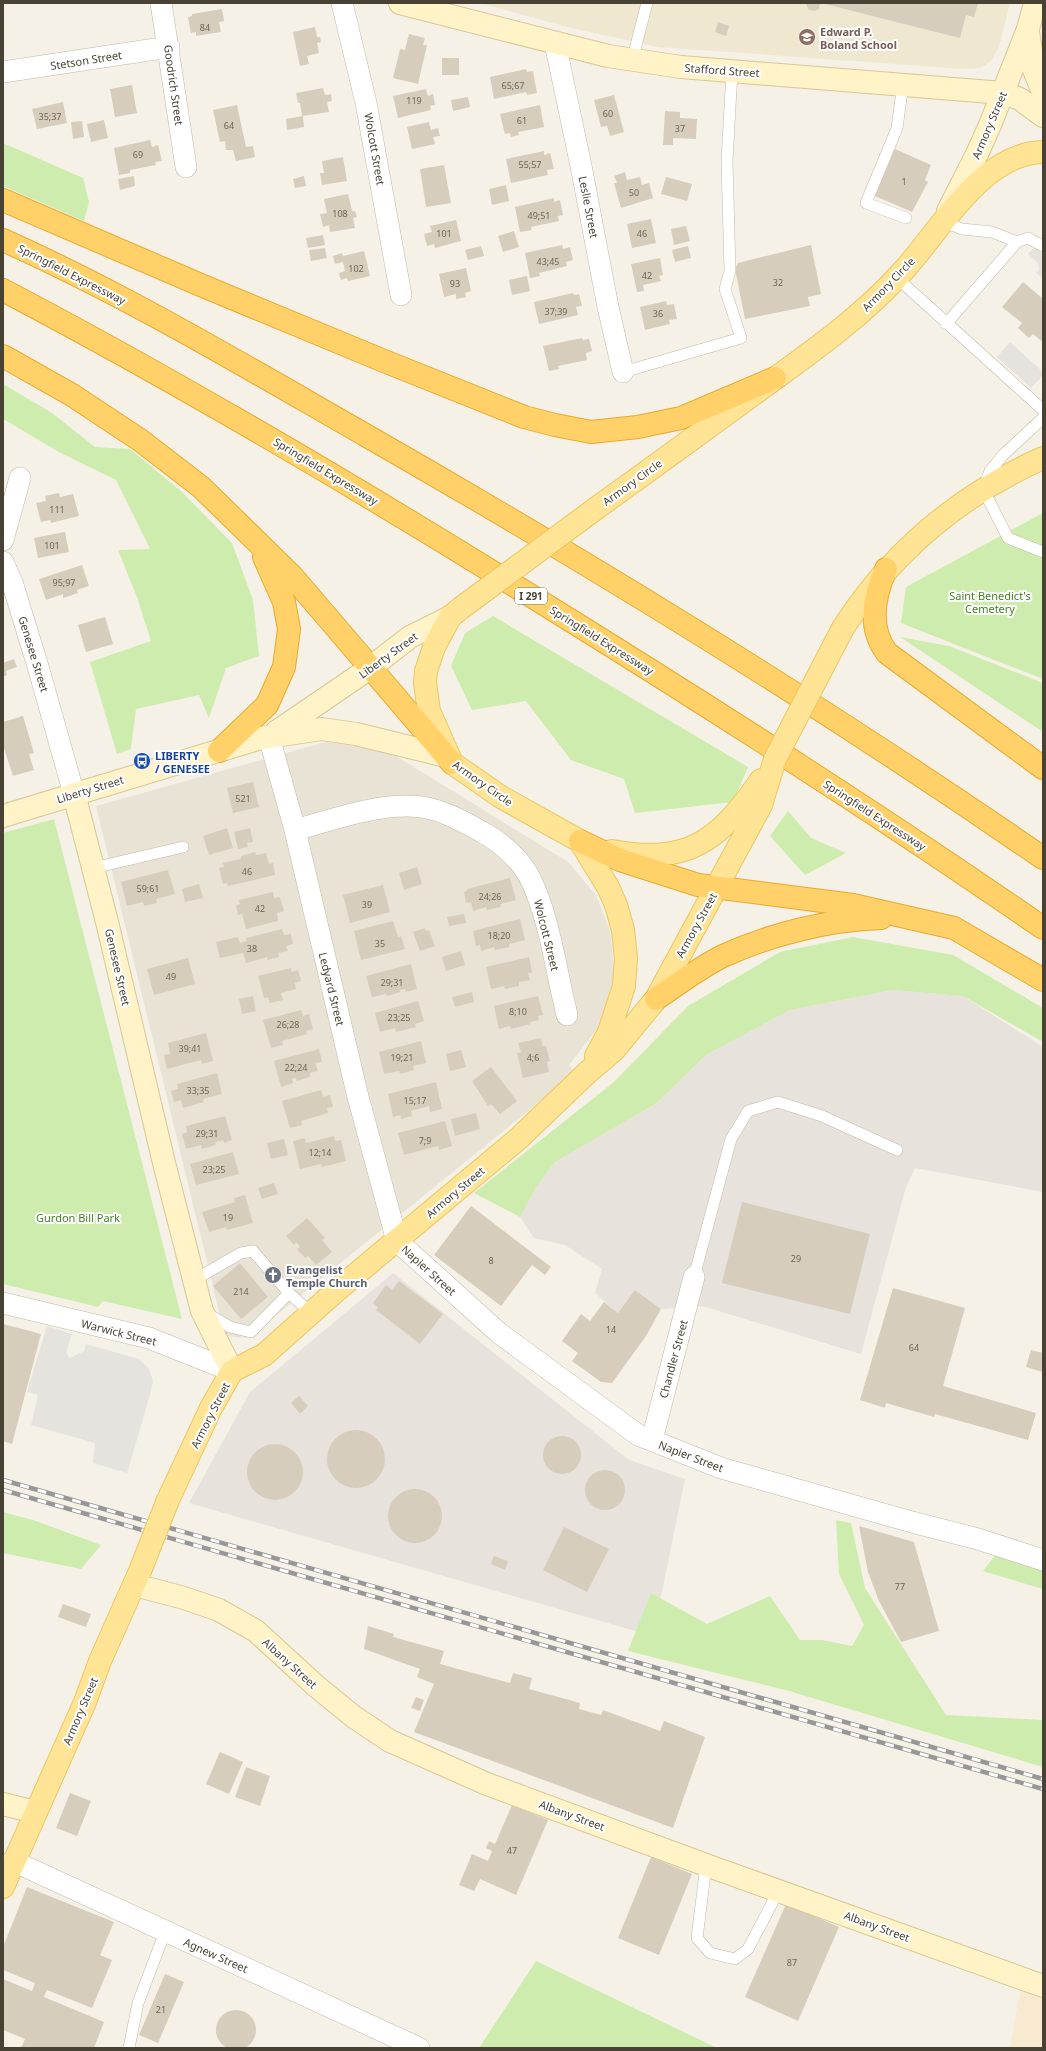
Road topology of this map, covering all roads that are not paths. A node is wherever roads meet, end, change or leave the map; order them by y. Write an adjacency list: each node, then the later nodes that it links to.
1 (161, 3): 9 (street, Goodrich Street)
2 (342, 3): 27 (street, Wolcott Street)
3 (400, 3): 8 (main road, Stafford Street)
4 (647, 3): 10 (lane)
5 (1036, 3): 6 (lane); 7 (main road, Armory Street)
6 (1043, 5)
7 (1028, 29): 14 (main road, Armory Street); 15 (main road, Armory Street)
8 (554, 43): 10 (main road, Stafford Street); 30 (street, Leslie Street)
9 (168, 47): 12 (street, Stetson Street); 18 (street, Goodrich Street)
10 (632, 61): 11 (main road, Stafford Street)
11 (732, 71): 13 (main road, Stafford Street); 30 (lane)
12 (3, 72)
13 (903, 84): 15 (main road, Stafford Street); 20 (lane)
14 (1043, 92)
15 (1003, 93): 16 (main road, Stafford Street); 21 (main road, Armory Street)
16 (1043, 116)
17 (1043, 152): 21 (main road, Armory Circle)
18 (186, 167)
19 (3, 200): 31 (highway)
20 (906, 218)
21 (943, 219): 23 (lane); 25 (main road, Armory Circle)
22 (3, 240): 54 (highway, Springfield Expressway)
23 (1018, 242): 24 (lane); 28 (lane)
24 (1043, 246)
25 (897, 278): 28 (lane); 31 (main road, Armory Circle)
26 (3, 290): 58 (highway, Springfield Expressway / I 291)
27 (400, 295)
28 (946, 324): 32 (lane)
29 (3, 356): 37 (highway)
30 (623, 372)
31 (775, 378): 42 (main road, Armory Circle, bridge)
32 (1043, 410)
33 (1043, 418): 36 (lane)
34 (1043, 458): 36 (main road)
35 (20, 478): 38 (street)
36 (983, 489): 39 (lane); 41 (main road)
37 (254, 538): 43 (highway); 45 (highway)
38 (3, 540)
39 (1043, 552)
40 (3, 562): 48 (street, Genesee Street)
41 (886, 569): 47 (highway); 49 (main road, Armory Street, bridge)
42 (455, 612): 43 (main road, Liberty Street); 46 (main road, Armory Circle)
43 (370, 668): 44 (main road, Liberty Street); 46 (highway)
44 (269, 737): 45 (main road, Liberty Street); 46 (main road, Liberty Street); 51 (street, Ledyard Street)
45 (219, 751): 48 (main road, Liberty Street)
46 (449, 760): 52 (main road, Armory Circle)
47 (1043, 768)
48 (74, 794): 50 (main road, Liberty Street); 55 (main road, Genesee Street)
49 (758, 794): 52 (main road, Armory Circle); 56 (main road, Armory Street)
50 (3, 816)
51 (295, 830): 61 (street, Wolcott Street); 64 (street, Ledyard Street)
52 (586, 844): 56 (highway); 62 (main road, Armory Street)
53 (183, 847): 55 (lane)
54 (1043, 858)
55 (93, 868): 66 (main road, Genesee Street)
56 (716, 888): 57 (highway); 60 (main road, Armory Street)
57 (910, 918): 59 (highway); 60 (highway)
58 (1043, 928)
59 (1043, 980)
60 (656, 999): 62 (main road, Armory Street)
61 (567, 1015)
62 (588, 1072): 64 (main road, Armory Street)
63 (897, 1150): 65 (lane)
64 (397, 1241): 70 (main road, Armory Street); 72 (street, Napier Street)
65 (694, 1278): 72 (street, Chandler Street)
66 (194, 1280): 67 (lane); 69 (main road, Genesee Street)
67 (289, 1293): 69 (lane); 70 (lane)
68 (3, 1303): 71 (street, Warwick Street)
69 (202, 1311): 71 (main road, Genesee Street)
70 (311, 1313): 71 (main road, Armory Street)
71 (232, 1371): 74 (main road, Armory Street, bridge)
72 (652, 1440): 73 (street, Napier Street)
73 (1043, 1560)
74 (138, 1578): 76 (main road, Armory Street); 78 (main road, Albany Street)
75 (3, 1804): 76 (main road)
76 (35, 1812): 77 (main road, Armory Street)
77 (13, 1861): 79 (main road, Armory Street); 81 (street, Agnew Street)
78 (706, 1865): 80 (main road, Albany Street); 80 (lane)
79 (3, 1887)
80 (779, 1890): 82 (main road, Albany Street)
81 (165, 1932): 83 (lane); 84 (street, Agnew Street)
82 (1043, 1986)
83 (129, 2048)
84 (419, 2048)

